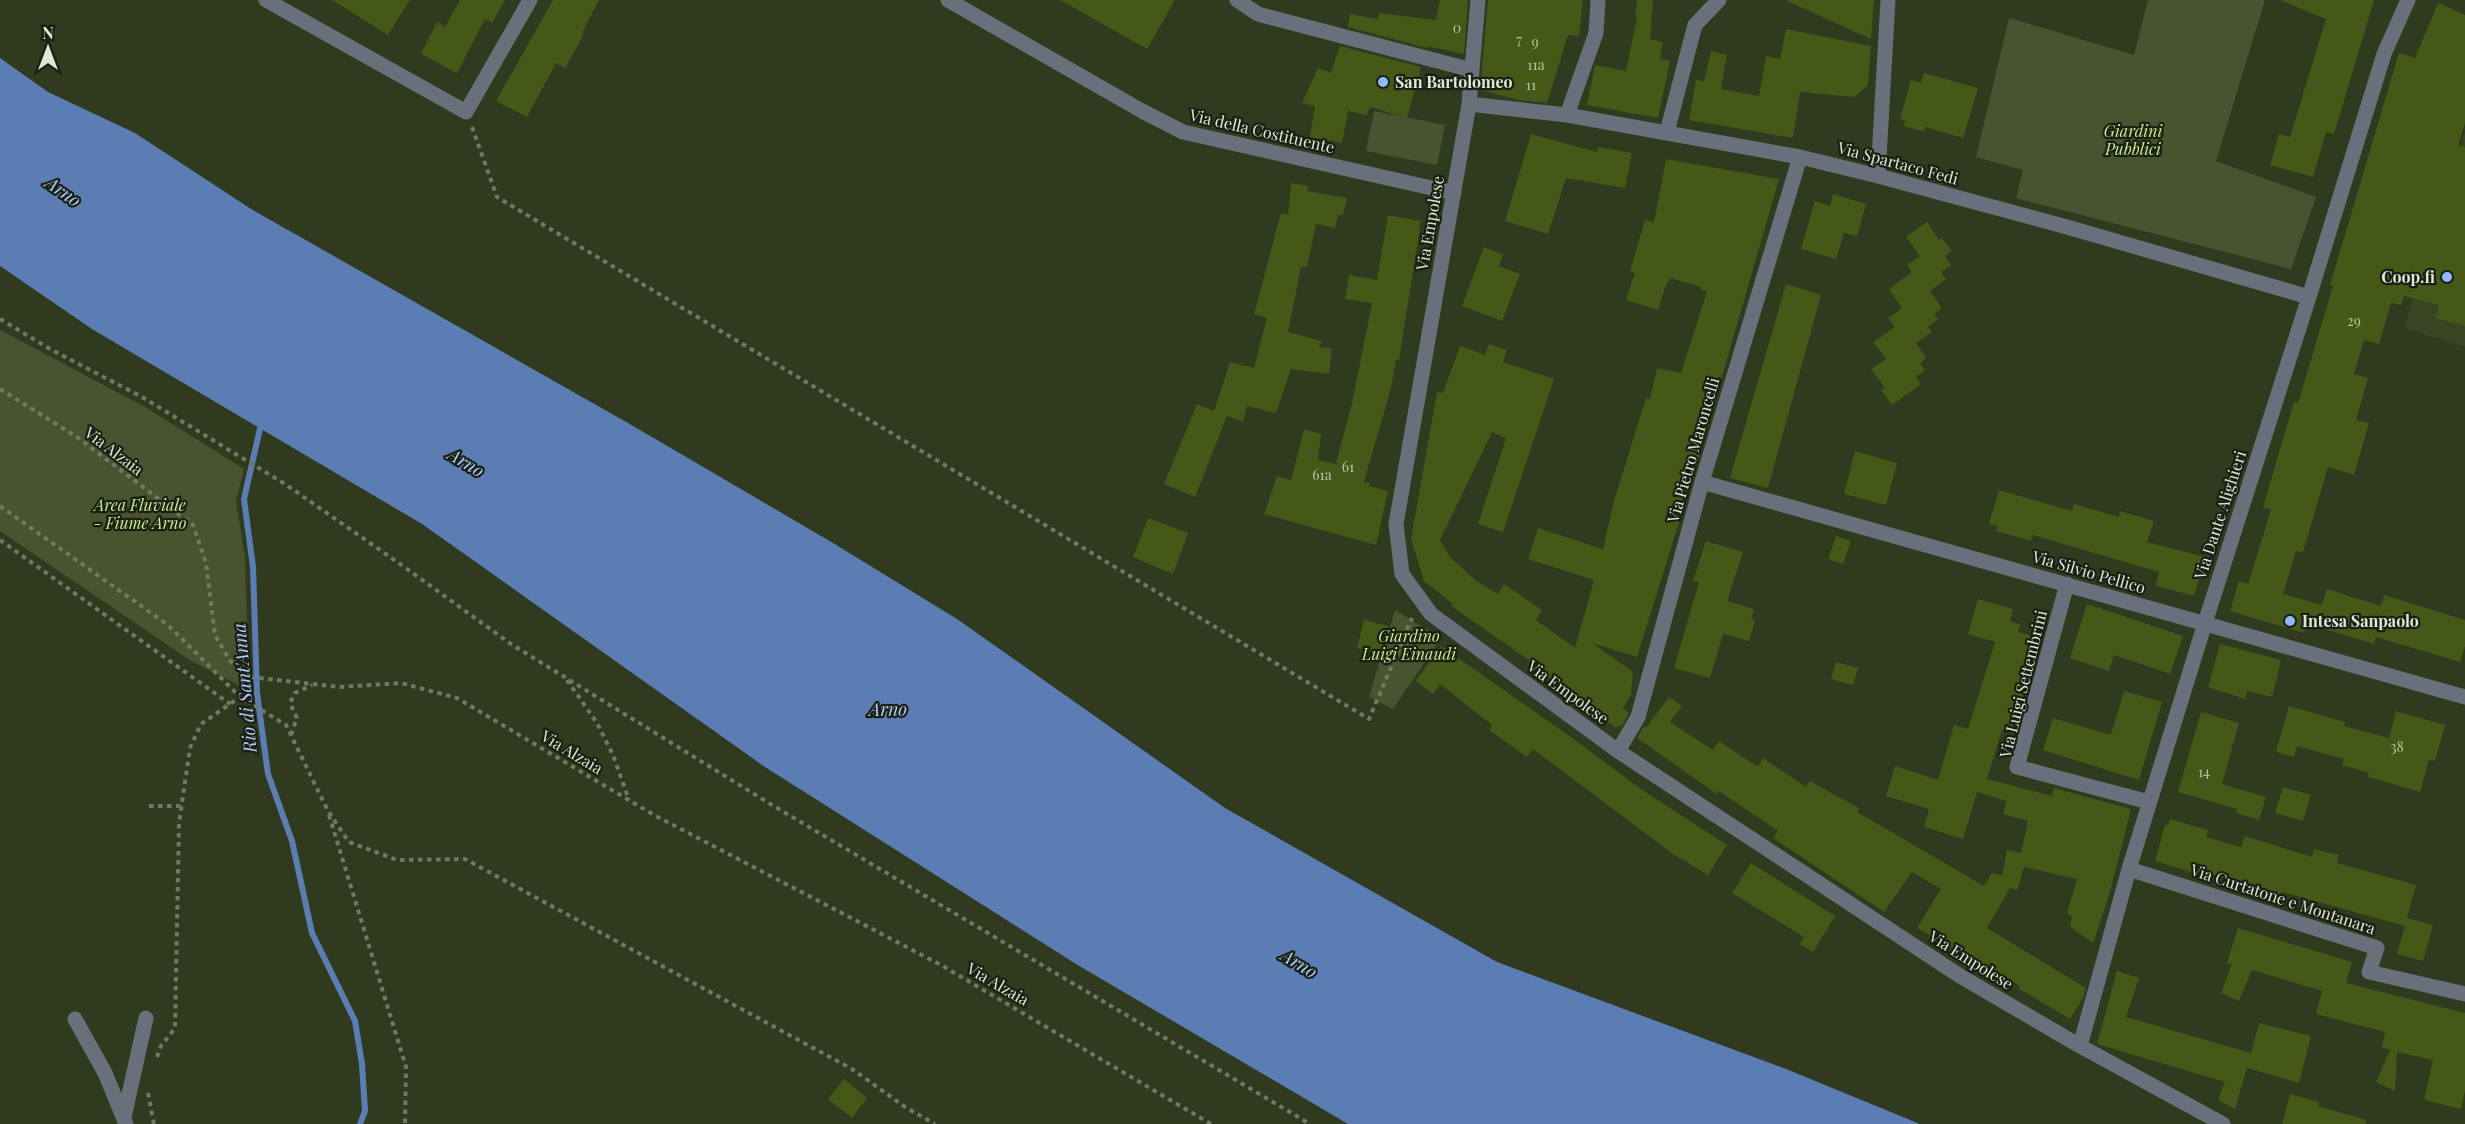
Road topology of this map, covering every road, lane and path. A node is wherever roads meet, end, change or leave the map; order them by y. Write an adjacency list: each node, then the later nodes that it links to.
1 (266, 0): 12 (street)
2 (530, 0): 12 (street)
3 (948, 0): 17 (street, Via della Costituente)
4 (1236, 0): 10 (street)
5 (1478, 0): 10 (street, Via Empolese)
6 (1598, 0): 13 (street)
7 (1719, 0): 14 (street)
8 (1888, 0): 16 (street)
9 (2408, 0): 18 (street, Via Dante Alighieri)
10 (1472, 70): 11 (street, Via Empolese)
11 (1469, 104): 13 (street, Via Spartaco Fedi); 17 (street, Via Empolese)
12 (466, 112): 25 (path)
13 (1567, 115): 14 (street, Via Spartaco Fedi)
14 (1667, 132): 15 (street, Via Spartaco Fedi)
15 (1800, 157): 16 (street, Via Spartaco Fedi); 21 (street, Via Pietro Maroncelli)
16 (1878, 176): 18 (street, Via Spartaco Fedi)
17 (1454, 193): 25 (street, Via Empolese)
18 (2309, 297): 26 (street, Via Dante Alighieri)
19 (0, 320): 27 (path)
20 (0, 389): 28 (path, Via Alzaia)
21 (1702, 482): 24 (street, Via Silvio Pellico); 33 (street, Via Pietro Maroncelli)
22 (0, 506): 29 (path)
23 (0, 540): 31 (path)
24 (2067, 584): 26 (street, Via Silvio Pellico); 35 (street, Via Luigi Settembrini)
25 (1420, 598): 33 (street, Via Empolese)
26 (2205, 623): 30 (street, Via Silvio Pellico); 35 (street, Via Dante Alighieri)
27 (564, 677): 34 (path); 51 (path)
28 (313, 684): 32 (path); 34 (path, Via Alzaia)
29 (240, 697): 31 (path); 32 (path)
30 (2465, 697)
31 (230, 704): 37 (path)
32 (291, 735): 38 (path)
33 (1618, 751): 43 (street, Via Empolese)
34 (629, 800): 50 (path, Via Alzaia)
35 (2149, 802): 39 (street, Via Dante Alighieri)
36 (149, 806): 37 (path)
37 (182, 806): 44 (path)
38 (328, 811): 48 (path); 49 (path)
39 (2128, 869): 40 (street, Via Curtatone e Montanara); 43 (street, Via Dante Alighieri)
40 (2465, 994)
41 (146, 1018): 46 (street)
42 (75, 1019): 46 (street)
43 (2079, 1046): 52 (street, Via Empolese)
44 (153, 1065)
45 (149, 1085): 47 (path)
46 (125, 1121)
47 (154, 1124)
48 (405, 1124)
49 (935, 1124)
50 (1212, 1124)
51 (1310, 1124)
52 (2223, 1124)

